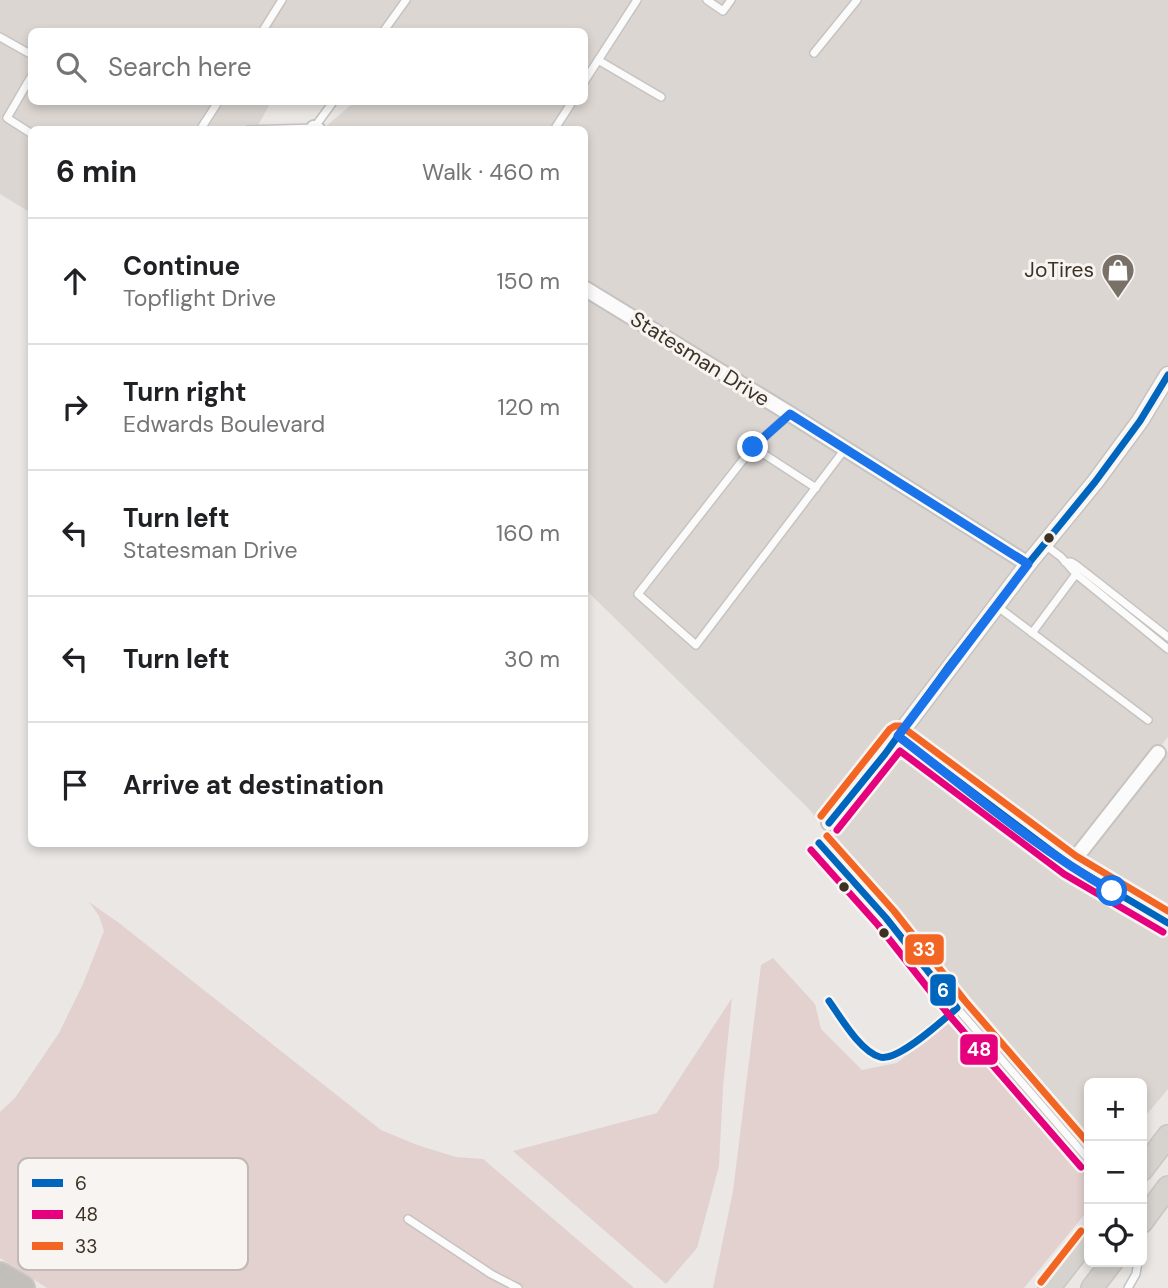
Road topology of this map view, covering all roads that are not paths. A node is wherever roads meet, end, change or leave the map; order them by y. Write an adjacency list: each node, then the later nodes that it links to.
1 (282, 0): 7 (lane)
2 (406, 0): 8 (lane)
3 (637, 0): 12 (lane)
4 (708, 0): 5 (lane)
5 (731, 0)
6 (856, 0): 11 (lane)
7 (264, 28)
8 (386, 28)
9 (0, 37): 10 (lane)
10 (28, 53)
11 (814, 53)
12 (598, 60): 13 (lane); 15 (lane)
13 (588, 76)
14 (28, 82): 22 (lane)
15 (662, 97)
16 (216, 105): 19 (lane)
17 (331, 105): 20 (lane)
18 (570, 105): 21 (lane)
19 (203, 126)
20 (318, 126)
21 (557, 126)
22 (28, 131)
23 (588, 290): 25 (street, Statesman Drive)
24 (1168, 375): 29 (street)
25 (790, 414): 26 (lane); 27 (street, Statesman Drive)
26 (753, 447): 28 (lane); 28 (lane)
27 (845, 449): 28 (lane); 31 (street, Statesman Drive)
28 (816, 488)
29 (1044, 544): 30 (lane); 31 (street)
30 (1065, 562): 32 (lane); 35 (lane)
31 (1028, 564): 33 (street)
32 (1076, 574): 34 (lane); 36 (lane)
33 (997, 606): 34 (lane); 38 (street)
34 (1032, 633): 37 (lane)
35 (1168, 637)
36 (1168, 649)
37 (1148, 720)
38 (898, 736): 40 (street); 42 (street)
39 (1158, 752): 42 (street)
40 (829, 823)
41 (819, 843): 45 (lane)
42 (1070, 865): 43 (street)
43 (1168, 923)
44 (829, 1001): 45 (lane)
45 (957, 1008): 47 (lane)
46 (1168, 1136): 48 (main road)
47 (1084, 1154)
48 (1147, 1163)
49 (1168, 1188): 50 (main road)
50 (1147, 1215)
51 (408, 1219): 58 (lane)
52 (1084, 1243): 59 (main road)
53 (1108, 1267): 60 (main road)
54 (1137, 1267): 56 (lane)
55 (0, 1275): 57 (highway)
56 (1131, 1287)
57 (22, 1288)
58 (518, 1288)
59 (1049, 1288)
60 (1092, 1288)

